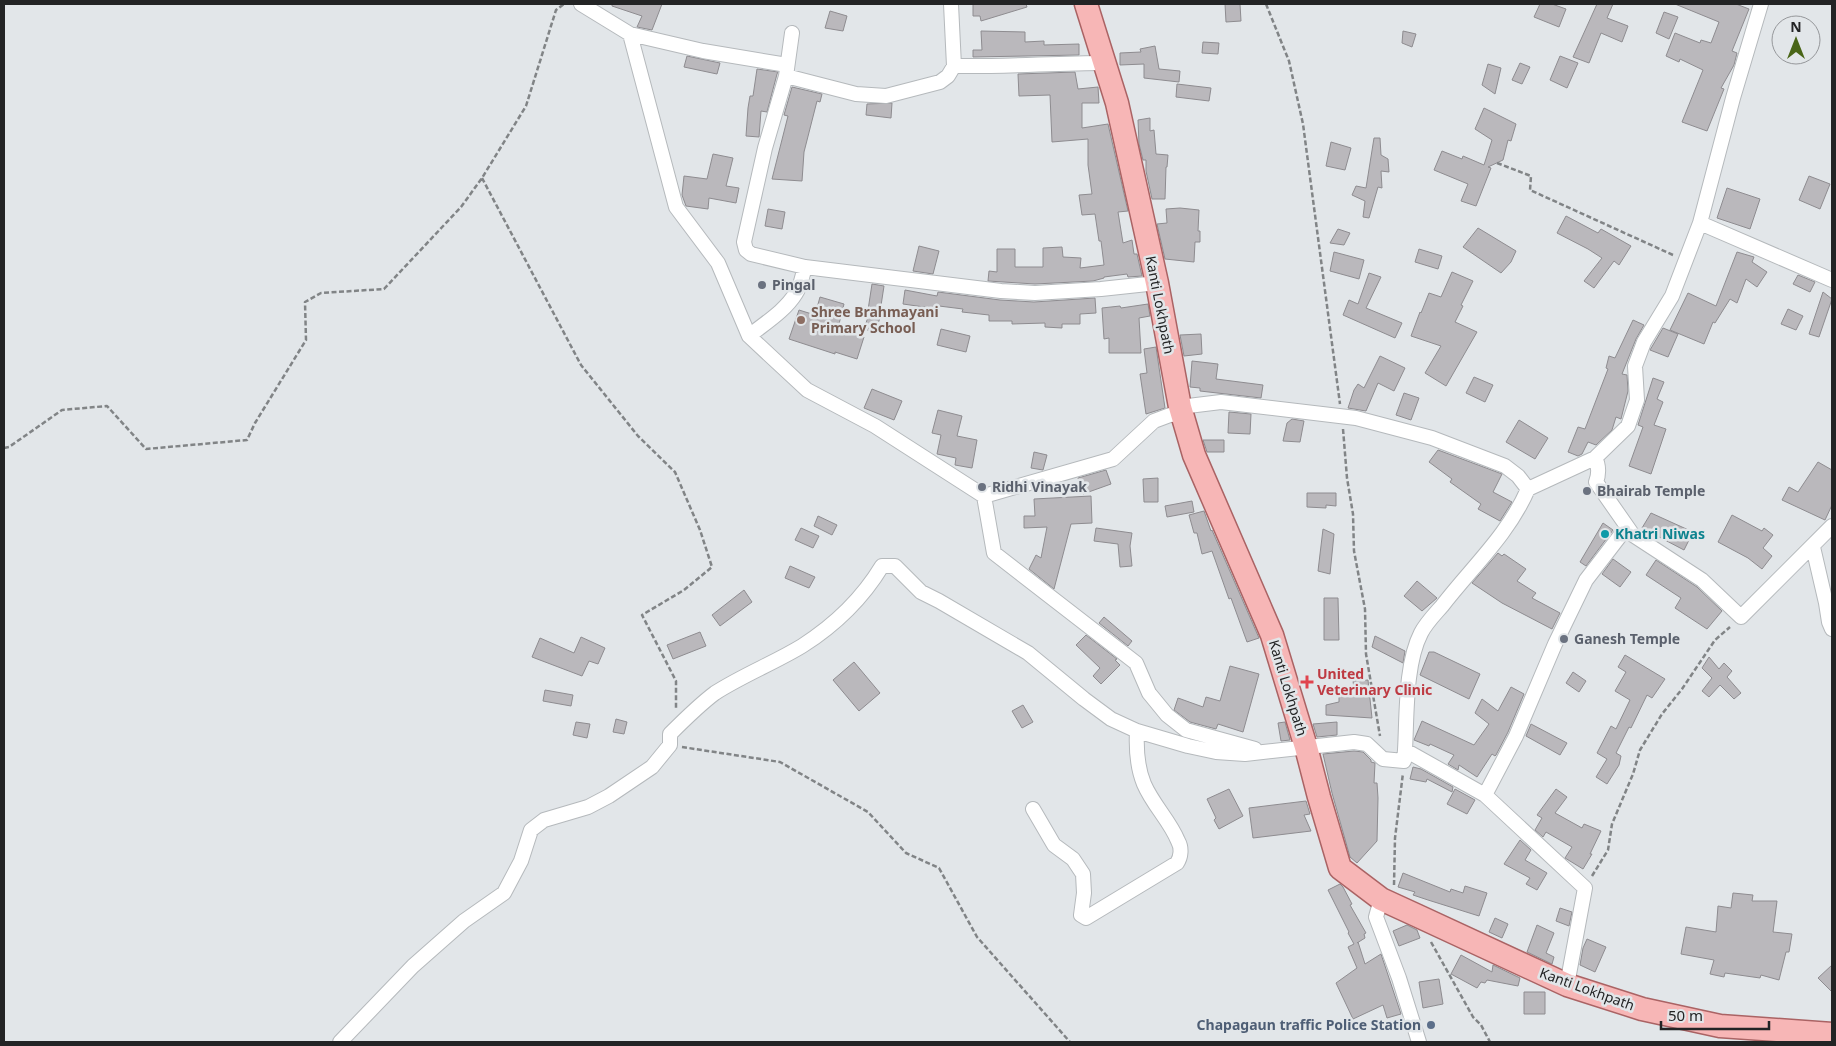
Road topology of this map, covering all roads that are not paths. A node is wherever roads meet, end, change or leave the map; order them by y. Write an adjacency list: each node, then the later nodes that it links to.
1 (582, 4): 6 (street)
2 (952, 4): 8 (street)
3 (1086, 4): 7 (main road, Kanti Lokhpath)
4 (1761, 4): 10 (street)
5 (792, 33): 9 (street)
6 (630, 34): 9 (street); 14 (street)
7 (1105, 63): 8 (street); 13 (main road, Kanti Lokhpath)
8 (954, 66): 9 (street)
9 (786, 71): 11 (street)
10 (1700, 223): 12 (street); 16 (street)
11 (805, 267): 13 (street); 14 (street)
12 (1832, 280)
13 (1157, 283): 15 (main road, Kanti Lokhpath)
14 (749, 336): 18 (street)
15 (1182, 412): 17 (street); 18 (street); 24 (main road, Kanti Lokhpath)
16 (1595, 458): 17 (street); 20 (street)
17 (1528, 489): 26 (street)
18 (984, 496): 25 (street)
19 (1832, 526): 21 (street)
20 (1626, 528): 21 (street); 27 (street)
21 (1813, 547): 22 (street)
22 (1832, 629)
23 (1137, 731): 25 (street); 28 (street); 32 (street)
24 (1306, 747): 25 (street); 26 (street); 29 (main road, Kanti Lokhpath)
25 (1267, 752)
26 (1405, 755): 27 (street)
27 (1485, 795): 30 (street)
28 (1033, 809)
29 (1399, 908): 30 (main road, Kanti Lokhpath); 33 (street)
30 (1567, 985): 31 (main road, Kanti Lokhpath)
31 (1832, 1034)
32 (340, 1042)
33 (1419, 1042)

